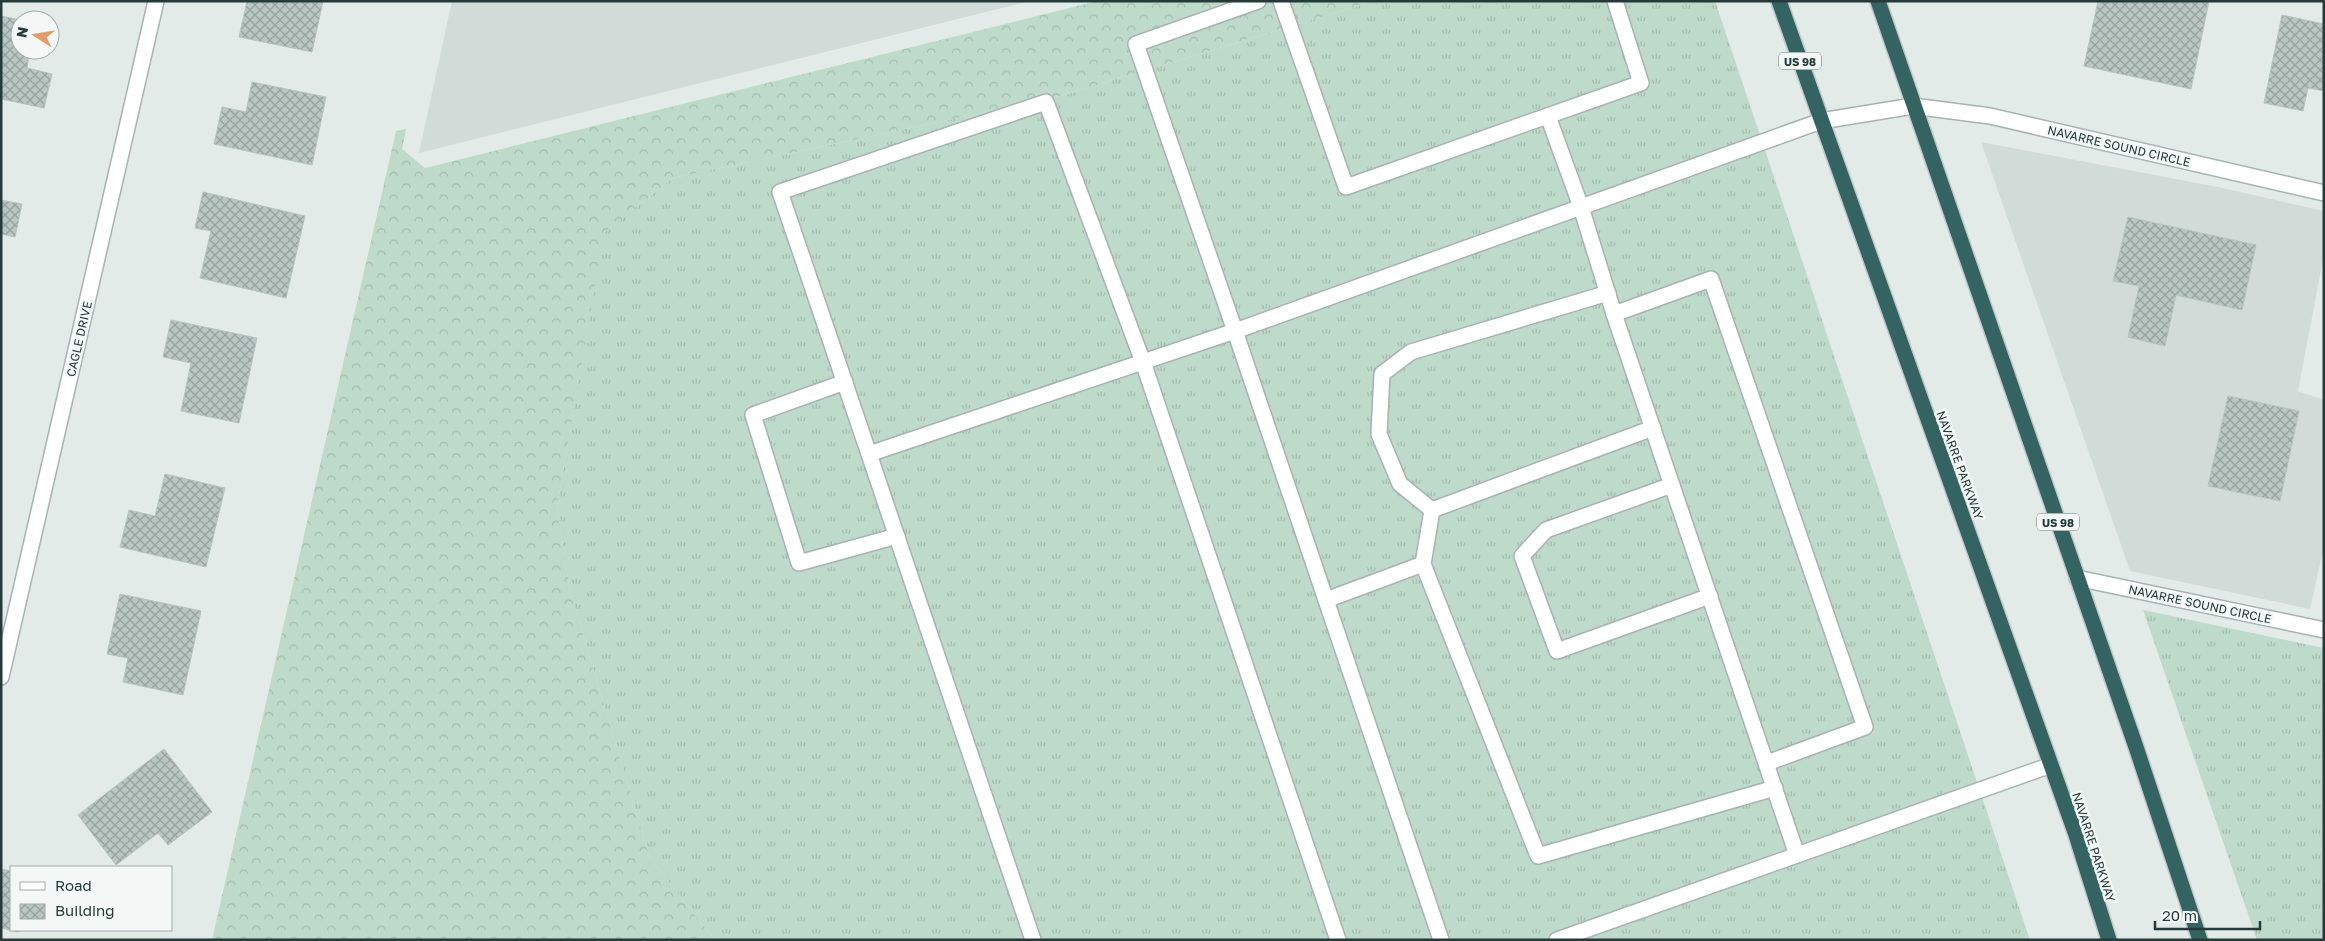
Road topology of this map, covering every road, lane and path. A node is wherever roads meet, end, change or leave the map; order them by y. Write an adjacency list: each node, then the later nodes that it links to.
1 (156, 1): 27 (street, CAGLE DRIVE)
2 (1258, 1): 14 (street)
3 (1281, 1): 8 (street)
4 (1615, 1): 8 (street)
5 (1779, 1): 9 (highway, NAVARRE PARKWAY / US 98)
6 (1878, 1): 7 (highway, US 98)
7 (1913, 106): 9 (street, NAVARRE SOUND CIRCLE); 10 (street, NAVARRE SOUND CIRCLE); 23 (highway, US 98)
8 (1548, 116): 11 (street)
9 (1821, 121): 11 (street, NAVARRE SOUND CIRCLE); 29 (highway, NAVARRE PARKWAY / US 98)
10 (2324, 194)
11 (1581, 207): 12 (street); 14 (street, NAVARRE SOUND CIRCLE)
12 (1608, 292): 13 (street); 20 (street)
13 (1614, 314): 17 (street); 28 (street)
14 (1235, 331): 15 (street, NAVARRE SOUND CIRCLE); 25 (street)
15 (1143, 362): 16 (street); 18 (street, NAVARRE SOUND CIRCLE); 33 (street)
16 (845, 382): 18 (street); 21 (street)
17 (1653, 428): 19 (street); 20 (street)
18 (869, 454): 21 (street)
19 (1672, 485): 24 (street); 24 (street)
20 (1432, 510): 22 (street)
21 (897, 536): 32 (street)
22 (1423, 564): 25 (street); 30 (street)
23 (2077, 578): 26 (street, NAVARRE SOUND CIRCLE); 37 (highway, US 98)
24 (1710, 596): 28 (street)
25 (1326, 600): 34 (street)
26 (2324, 630)
27 (1, 677)
28 (1766, 762): 30 (street)
29 (2050, 765): 31 (street); 36 (highway, NAVARRE PARKWAY / US 98)
30 (1775, 788): 31 (street)
31 (1797, 854): 35 (street)
32 (1033, 940)
33 (1338, 940)
34 (1441, 940)
35 (1557, 940)
36 (2108, 940)
37 (2200, 940)

